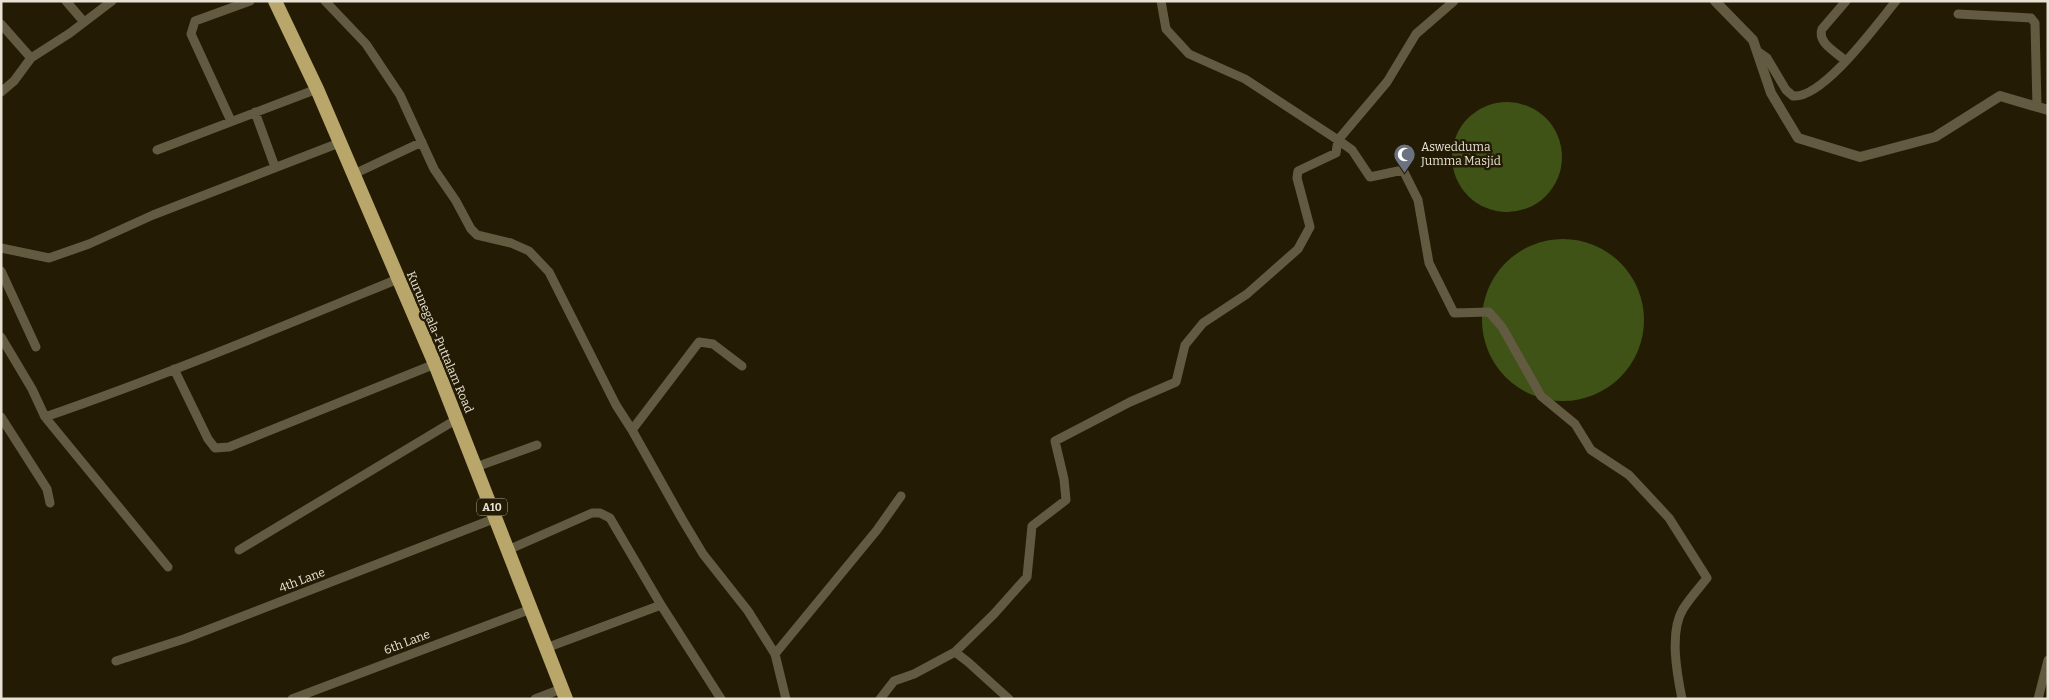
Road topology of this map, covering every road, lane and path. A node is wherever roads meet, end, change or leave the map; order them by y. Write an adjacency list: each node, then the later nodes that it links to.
1 (66, 1): 12 (street)
2 (112, 1): 12 (street)
3 (250, 1): 22 (street)
4 (275, 1): 17 (highway, Kurunegala-Puttalam Road / A10)
5 (325, 1): 25 (street)
6 (1161, 1): 23 (street)
7 (1454, 1): 23 (street)
8 (1715, 1): 14 (street)
9 (1846, 1): 16 (street)
10 (1896, 1): 16 (street)
11 (1958, 14): 19 (street)
12 (84, 22): 15 (street)
13 (1, 24): 15 (street)
14 (1757, 51): 16 (street); 19 (street)
15 (31, 58): 18 (street)
16 (1846, 61)
17 (317, 89): 21 (street); 24 (highway, Kurunegala-Puttalam Road / A10)
18 (1, 92)
19 (2037, 107): 20 (street)
20 (2048, 110)
21 (255, 112): 22 (street); 27 (street)
22 (231, 121): 26 (street)
23 (1338, 140): 52 (street); 63 (street)
24 (339, 142): 27 (street); 28 (highway, Kurunegala-Puttalam Road / A10)
25 (422, 142): 28 (street); 40 (street)
26 (157, 150)
27 (275, 168): 29 (street)
28 (354, 174): 31 (highway, Kurunegala-Puttalam Road / A10)
29 (1, 248)
30 (1, 271): 33 (street)
31 (398, 279): 34 (highway, Kurunegala-Puttalam Road / A10); 36 (street)
32 (1, 338): 38 (street)
33 (36, 347)
34 (435, 364): 36 (street); 39 (highway, Kurunegala-Puttalam Road / A10)
35 (742, 366): 40 (street)
36 (174, 369): 38 (street)
37 (1, 417): 44 (street)
38 (45, 417): 48 (street)
39 (456, 419): 42 (highway, Kurunegala-Puttalam Road / A10); 46 (street)
40 (632, 430): 53 (street)
41 (537, 445): 42 (street)
42 (476, 467): 45 (highway, Kurunegala-Puttalam Road / A10)
43 (901, 496): 53 (street)
44 (50, 503)
45 (496, 518): 47 (highway, Kurunegala-Puttalam Road / A10); 55 (street, 4th Lane)
46 (239, 550)
47 (508, 550): 49 (street); 50 (highway, Kurunegala-Puttalam Road / A10)
48 (168, 567)
49 (661, 605): 51 (street); 57 (street)
50 (531, 608): 51 (highway, Kurunegala-Puttalam Road / A10); 58 (street, 6th Lane)
51 (546, 648): 56 (highway, Kurunegala-Puttalam Road / A10)
52 (955, 652): 61 (street); 62 (street)
53 (775, 654): 60 (street)
54 (2048, 660): 64 (street)
55 (116, 661)
56 (564, 694): 59 (street)
57 (718, 698)
58 (292, 699)
59 (535, 699)
60 (786, 699)
61 (880, 699)
62 (1009, 699)
63 (1682, 699)
64 (2038, 699)

